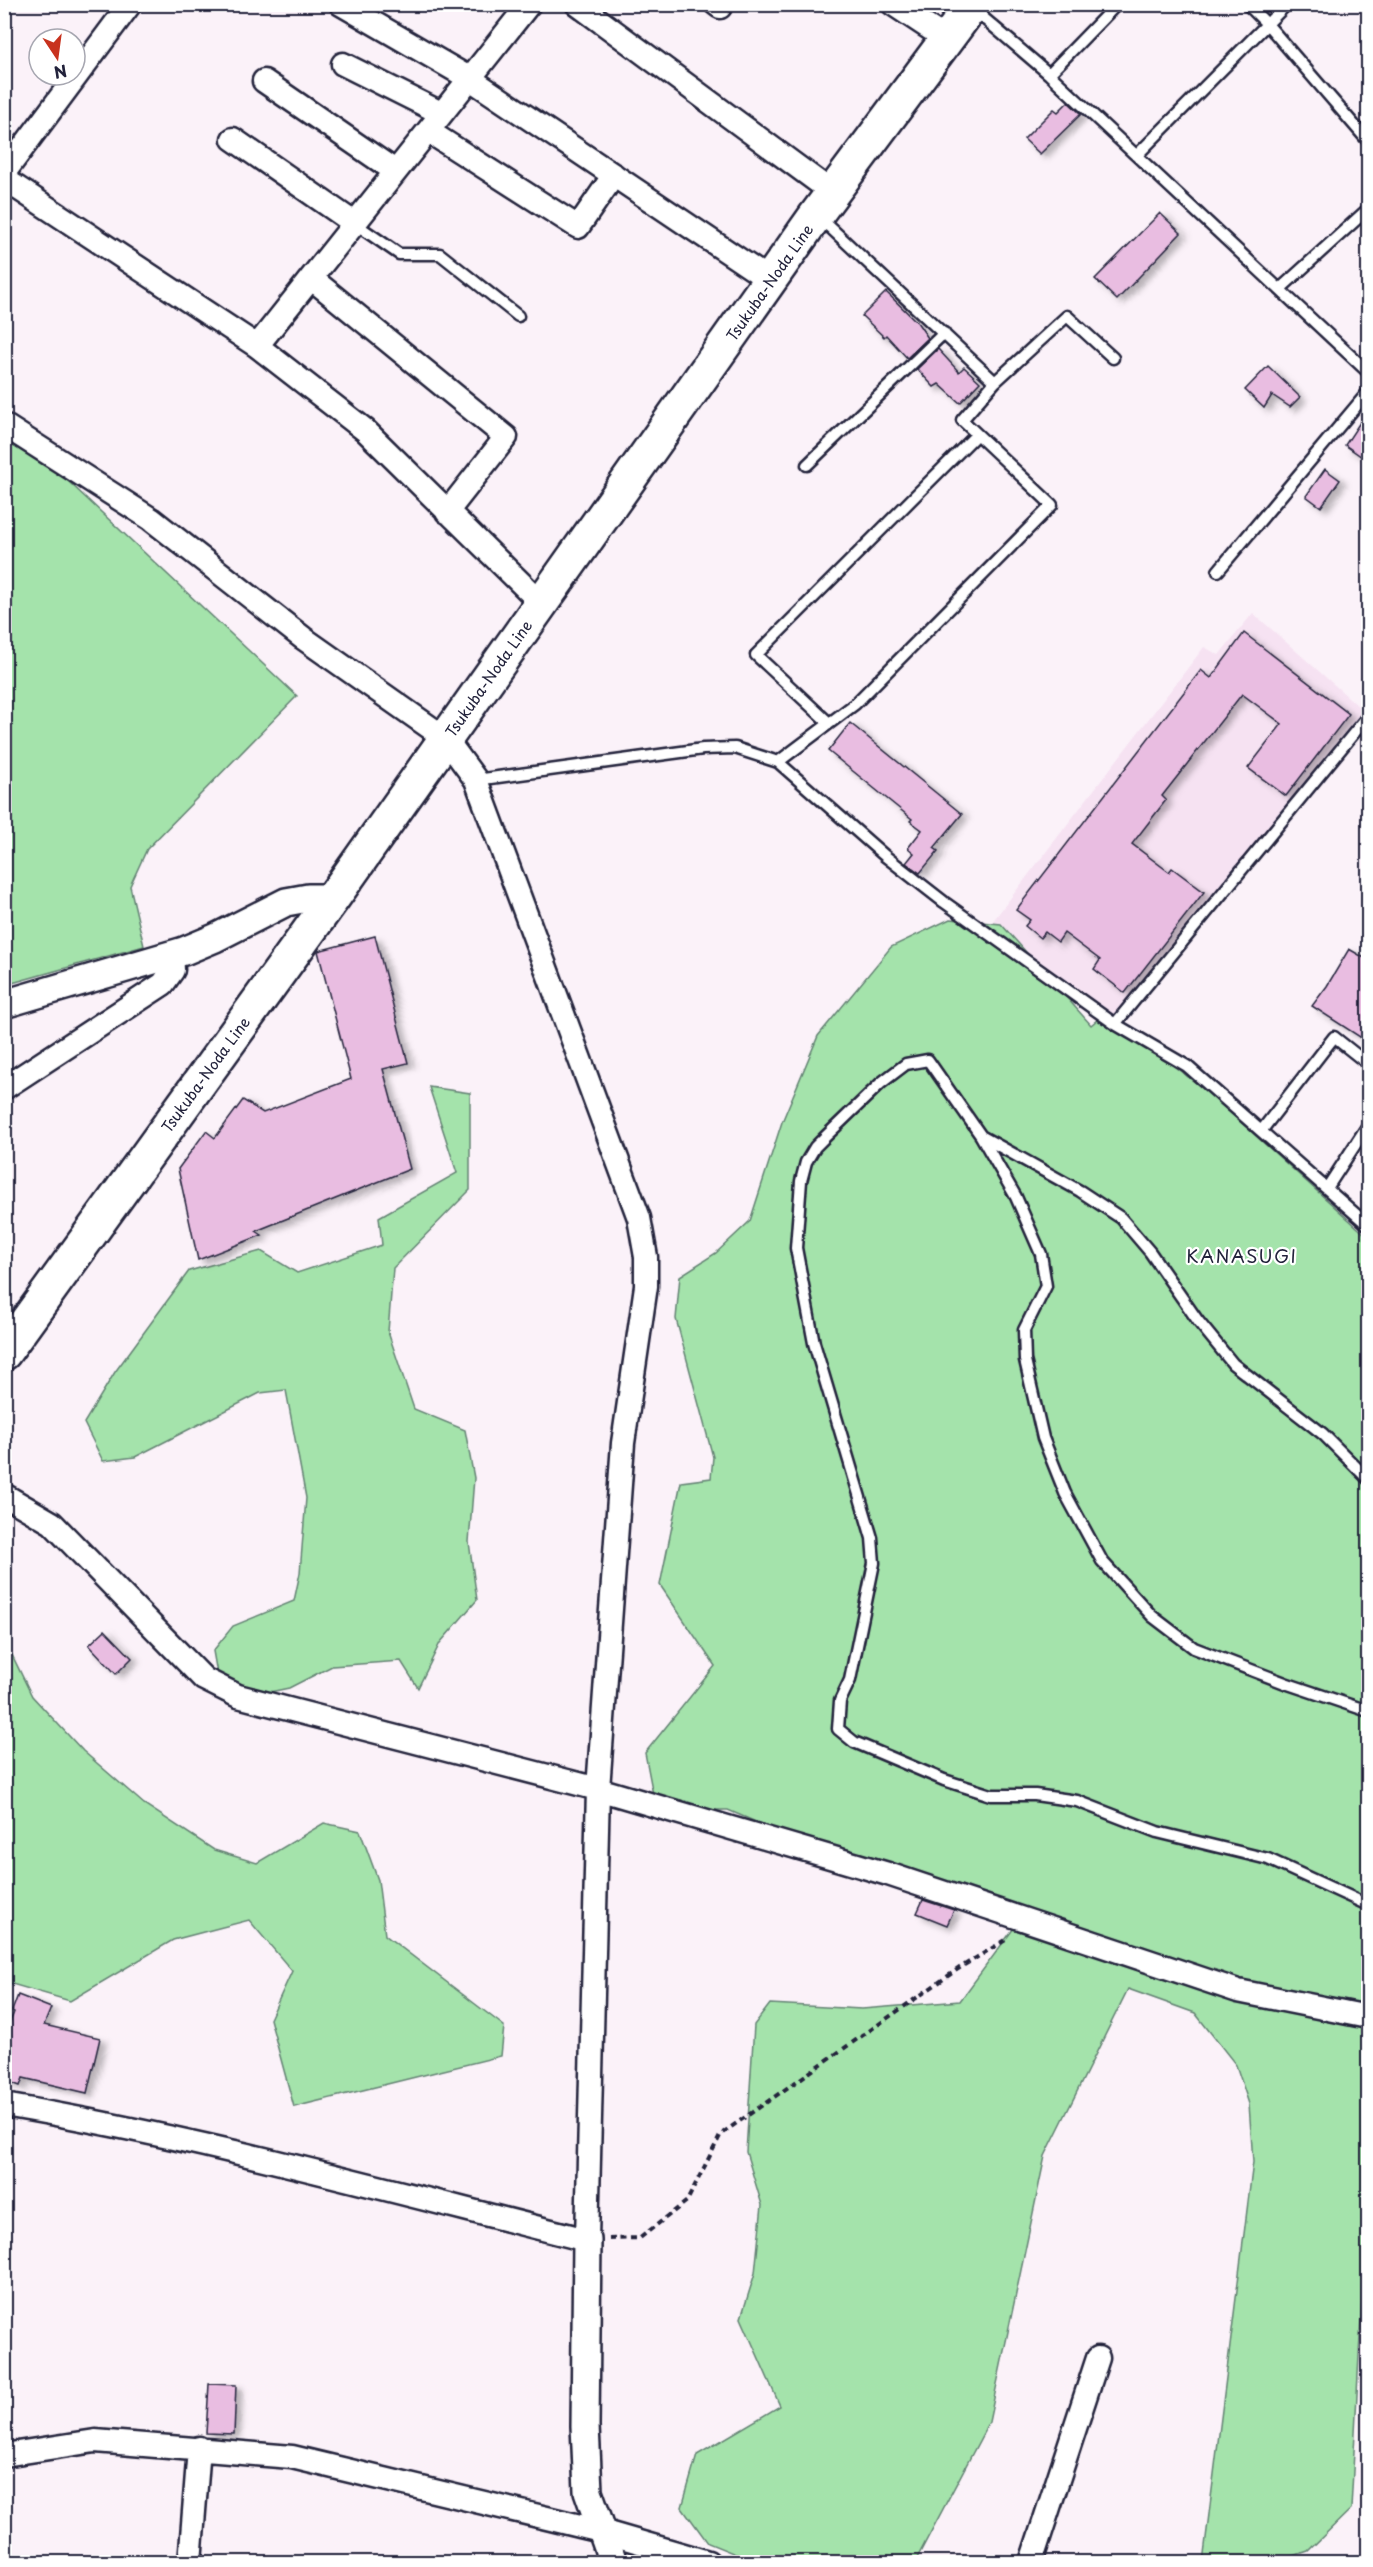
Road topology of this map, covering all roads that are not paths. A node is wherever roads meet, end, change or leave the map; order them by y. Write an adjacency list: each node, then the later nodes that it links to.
1 (130, 4): 23 (street)
2 (341, 4): 16 (street)
3 (529, 4): 16 (street)
4 (577, 4): 26 (street)
5 (716, 4): 6 (street)
6 (722, 4)
7 (893, 4): 13 (street)
8 (1117, 4): 15 (lane)
9 (1246, 4): 12 (lane)
10 (1287, 4): 12 (lane)
11 (972, 6): 13 (main road, Tsukuba-Noda Line); 15 (lane)
12 (1267, 24): 20 (lane); 21 (lane)
13 (946, 39): 26 (main road, Tsukuba-Noda Line)
14 (343, 64): 18 (street)
15 (1049, 74): 21 (lane)
16 (469, 78): 18 (street); 24 (street)
17 (264, 81): 22 (street)
18 (435, 122): 22 (street); 24 (street)
19 (233, 139): 28 (street)
20 (1368, 141)
21 (1137, 155): 31 (lane)
22 (395, 171): 28 (street)
23 (4, 173)
24 (614, 175): 30 (street)
25 (4, 179): 34 (street)
26 (825, 204): 30 (main road, Tsukuba-Noda Line); 33 (lane)
27 (1368, 209): 31 (lane)
28 (354, 223): 29 (street); 32 (lane)
29 (311, 278): 34 (street); 42 (street)
30 (771, 281): 44 (main road, Tsukuba-Noda Line)
31 (1280, 289): 36 (lane)
32 (518, 316)
33 (944, 333): 37 (lane); 41 (lane)
34 (257, 346): 42 (street)
35 (1113, 358): 37 (lane)
36 (1368, 372)
37 (995, 382): 40 (lane)
38 (1368, 392): 43 (lane)
39 (4, 425): 47 (street)
40 (977, 434): 46 (lane); 46 (lane)
41 (807, 465)
42 (447, 512): 44 (street)
43 (1218, 571)
44 (541, 603): 47 (main road, Tsukuba-Noda Line)
45 (1368, 716): 53 (lane)
46 (829, 723): 48 (lane)
47 (445, 738): 49 (street); 50 (main road, Tsukuba-Noda Line)
48 (778, 762): 49 (lane); 53 (lane)
49 (476, 780): 65 (street)
50 (333, 898): 51 (street); 61 (main road, Tsukuba-Noda Line)
51 (172, 954): 52 (street); 55 (street)
52 (4, 1004)
53 (1114, 1024): 57 (lane)
54 (1368, 1064): 57 (lane)
55 (4, 1088)
56 (1368, 1125): 59 (lane)
57 (1262, 1130): 59 (lane)
58 (981, 1136): 62 (lane); 64 (lane); 66 (lane)
59 (1327, 1188): 60 (lane)
60 (1368, 1225)
61 (4, 1353)
62 (1368, 1479)
63 (4, 1495): 65 (street)
64 (1368, 1711)
65 (598, 1789): 67 (street); 69 (street)
66 (1368, 1905)
67 (1368, 2017)
68 (4, 2105): 69 (street)
69 (587, 2240): 73 (street)
70 (1098, 2358): 77 (street)
71 (199, 2448): 72 (street); 73 (street); 74 (street)
72 (4, 2455)
73 (601, 2531): 75 (street); 76 (street)
74 (190, 2562)
75 (613, 2562)
76 (708, 2562)
77 (1031, 2562)

